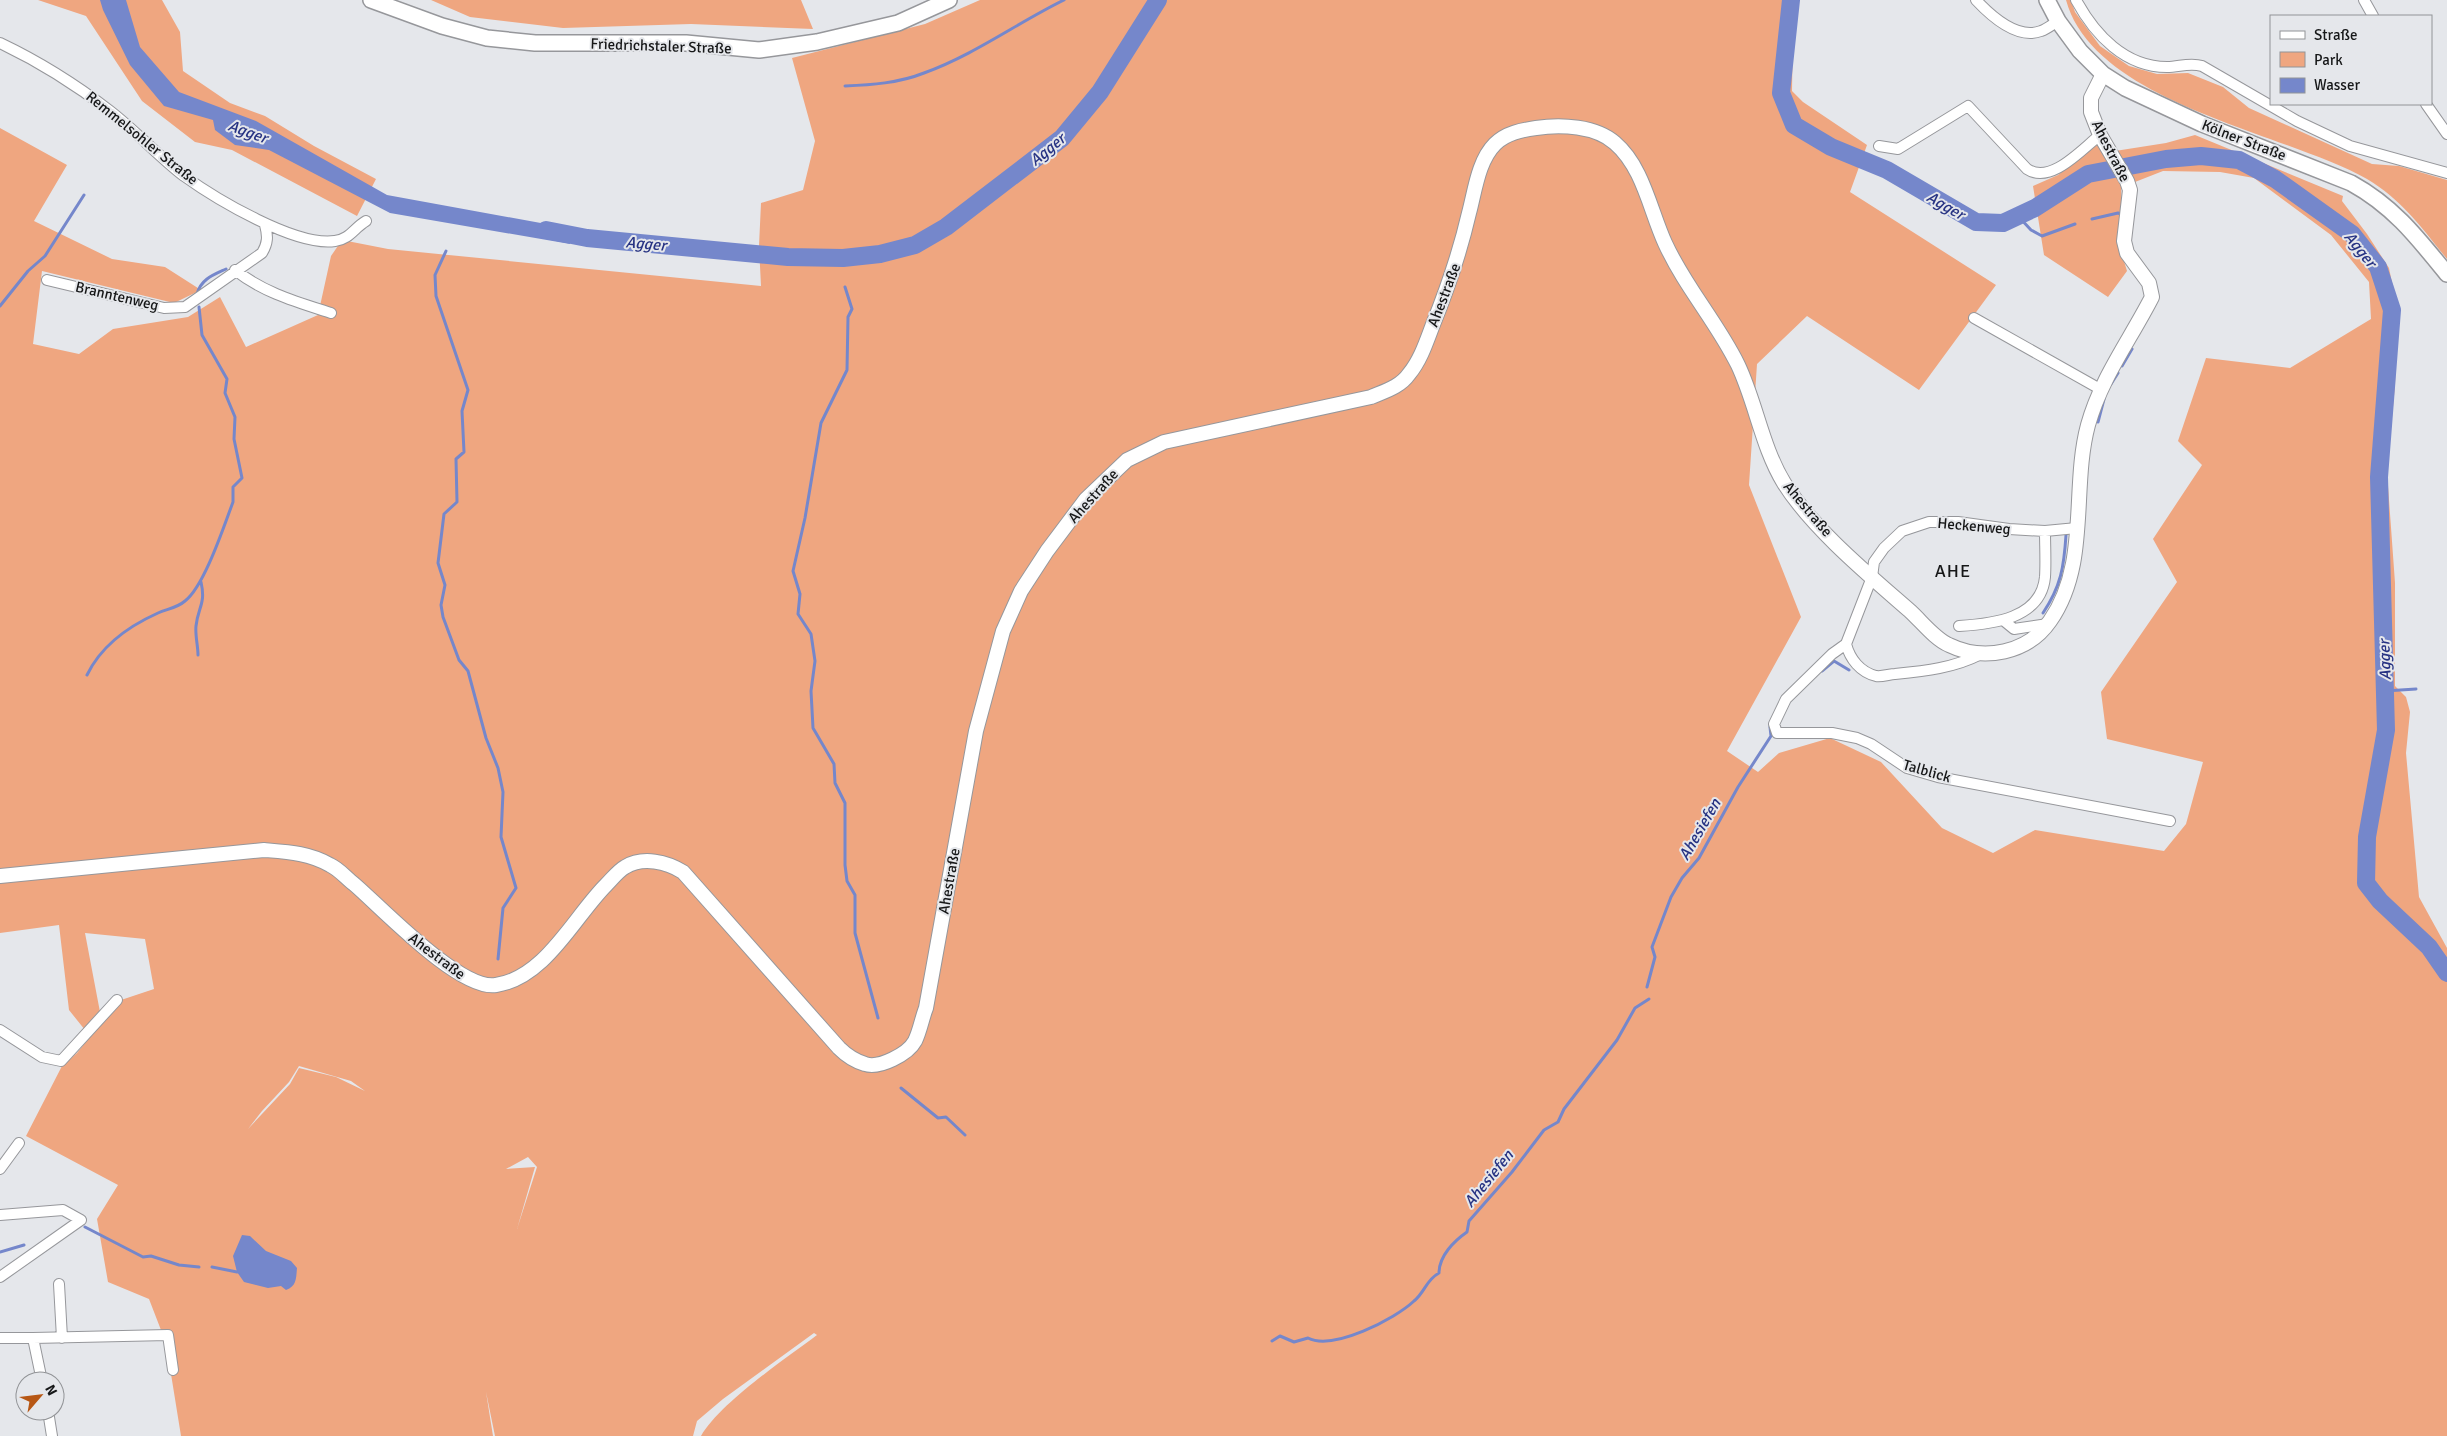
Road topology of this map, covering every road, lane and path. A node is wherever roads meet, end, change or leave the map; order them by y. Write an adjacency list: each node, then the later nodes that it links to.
1 (371, 0): 2 (main road, Friedrichstaler Straße)
2 (949, 0)
3 (1976, 0): 8 (street)
4 (2047, 0): 8 (main road, Kölner Straße)
5 (2076, 0): 15 (street)
6 (2364, 0): 7 (street)
7 (2372, 15)
8 (2058, 21): 10 (main road, Kölner Straße)
9 (0, 43): 17 (street, Remmelsohler Straße)
10 (2103, 74): 13 (main road, Ahestraße); 19 (main road, Kölner Straße)
11 (2427, 105): 12 (street)
12 (2447, 134)
13 (2100, 135): 14 (street); 23 (main road, Ahestraße)
14 (1879, 146)
15 (2447, 173)
16 (366, 221): 17 (street, Remmelsohler Straße)
17 (265, 224): 18 (street, Branntenweg)
18 (235, 270): 20 (street, Branntenweg); 21 (street)
19 (2447, 274)
20 (47, 280)
21 (331, 313)
22 (1974, 318): 23 (street)
23 (2100, 389): 24 (main road, Ahestraße)
24 (2077, 528): 25 (street, Heckenweg); 28 (main road, Ahestraße)
25 (2044, 531): 26 (street, Heckenweg); 27 (street)
26 (1872, 577): 30 (street); 31 (main road, Ahestraße); 33 (main road, Ahestraße)
27 (2003, 620): 28 (street); 29 (street)
28 (2048, 624): 31 (main road, Ahestraße)
29 (1959, 626)
30 (1846, 644): 31 (street); 32 (street, Talblick)
31 (1981, 654)
32 (2170, 821)
33 (0, 876)
34 (117, 1000): 35 (street)
35 (0, 1030)
36 (19, 1143): 37 (street)
37 (0, 1169)
38 (0, 1215): 39 (street)
39 (0, 1277)
40 (59, 1284): 43 (street)
41 (0, 1338): 42 (street)
42 (33, 1338): 43 (street); 45 (street)
43 (62, 1338): 44 (street)
44 (173, 1370)
45 (40, 1371)
46 (50, 1421): 47 (street)
47 (52, 1436)

